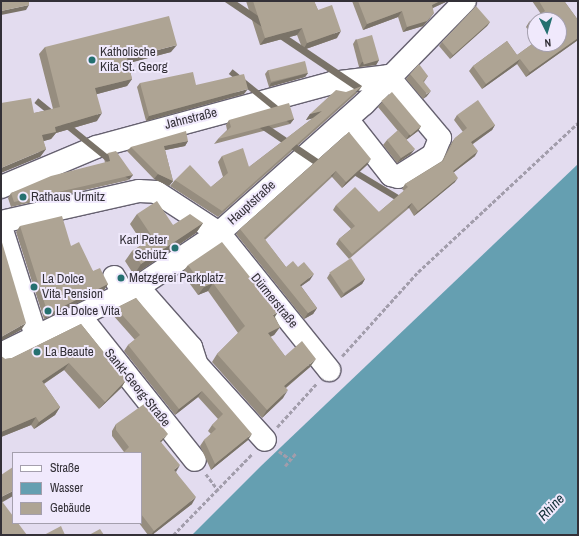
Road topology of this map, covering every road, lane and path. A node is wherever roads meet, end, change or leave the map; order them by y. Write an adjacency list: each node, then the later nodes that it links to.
1 (465, 1): 2 (street, Hauptstraße)
2 (388, 76): 3 (street, Hauptstraße); 3 (street); 5 (street, Jahnstraße)
3 (347, 118): 8 (street, Hauptstraße)
4 (578, 124): 13 (path)
5 (1, 187)
6 (1, 222): 8 (street, Dürmerstraße)
7 (1, 227): 11 (street)
8 (220, 232): 9 (street, Hauptstraße); 13 (street, Dürmerstraße)
9 (125, 286): 10 (street, Hauptstraße); 14 (street)
10 (80, 316): 11 (street, Hauptstraße); 16 (street, Sankt-Georg-Straße)
11 (36, 336): 12 (street, Hauptstraße)
12 (1, 354)
13 (329, 370): 14 (path)
14 (265, 440): 18 (path)
15 (296, 453): 17 (path)
16 (195, 460)
17 (285, 466)
18 (173, 535)

